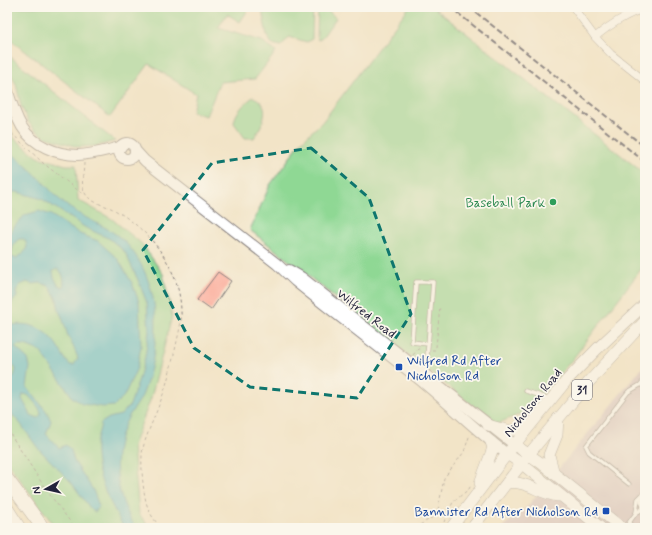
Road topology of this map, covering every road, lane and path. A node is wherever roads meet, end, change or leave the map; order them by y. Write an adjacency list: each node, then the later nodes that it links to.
1 (573, 7): 3 (street)
2 (645, 9): 3 (street)
3 (596, 38): 4 (street)
4 (645, 81)
5 (7, 89): 7 (main road)
6 (7, 129): 10 (path)
7 (119, 152): 8 (main road, Wilfred Road); 8 (path)
8 (138, 157): 18 (main road, Wilfred Road)
9 (84, 158): 10 (path)
10 (85, 194): 46 (path)
11 (645, 304): 21 (main road, Nicholson Road / 31)
12 (440, 306): 16 (path)
13 (645, 322): 22 (main road, 31)
14 (428, 344): 14 (lane); 18 (lane)
15 (424, 349): 17 (path)
16 (431, 350)
17 (410, 358)
18 (420, 375): 24 (main road, Wilfred Road); 27 (main road, Wilfred Road)
19 (645, 379): 36 (lane)
20 (526, 391): 21 (lane)
21 (553, 398): 23 (main road, Nicholson Road / 31)
22 (558, 418): 30 (main road, 31); 32 (main road)
23 (531, 424): 24 (main road); 28 (main road, Nicholson Road / 31)
24 (488, 425): 28 (main road, Wilfred Road)
25 (7, 429): 49 (path)
26 (472, 430): 52 (path)
27 (491, 442): 29 (main road, Wilfred Road); 38 (main road)
28 (515, 445): 29 (main road, Nicholson Road / 31); 30 (main road)
29 (507, 454): 31 (main road); 38 (main road, Nicholson Road / 31)
30 (529, 454): 31 (main road, 31); 32 (main road)
31 (522, 464): 35 (main road, 31); 40 (main road)
32 (554, 474): 57 (main road)
33 (7, 479): 48 (highway)
34 (474, 481): 53 (path)
35 (507, 484): 40 (main road); 55 (main road, 31)
36 (629, 484)
37 (645, 492): 39 (lane)
38 (476, 495): 54 (main road, Nicholson Road / 31)
39 (642, 496): 41 (lane); 44 (lane)
40 (562, 497): 56 (main road)
41 (644, 506): 43 (lane); 44 (lane)
42 (7, 509): 47 (highway)
43 (645, 512)
44 (636, 513): 58 (lane)
45 (645, 522): 59 (lane)
46 (159, 525): 50 (path); 51 (path)
47 (19, 528)
48 (43, 528)
49 (75, 528)
50 (157, 528)
51 (161, 528)
52 (415, 528)
53 (440, 528)
54 (452, 528)
55 (472, 528)
56 (601, 528)
57 (622, 528)
58 (625, 528)
59 (641, 528)

